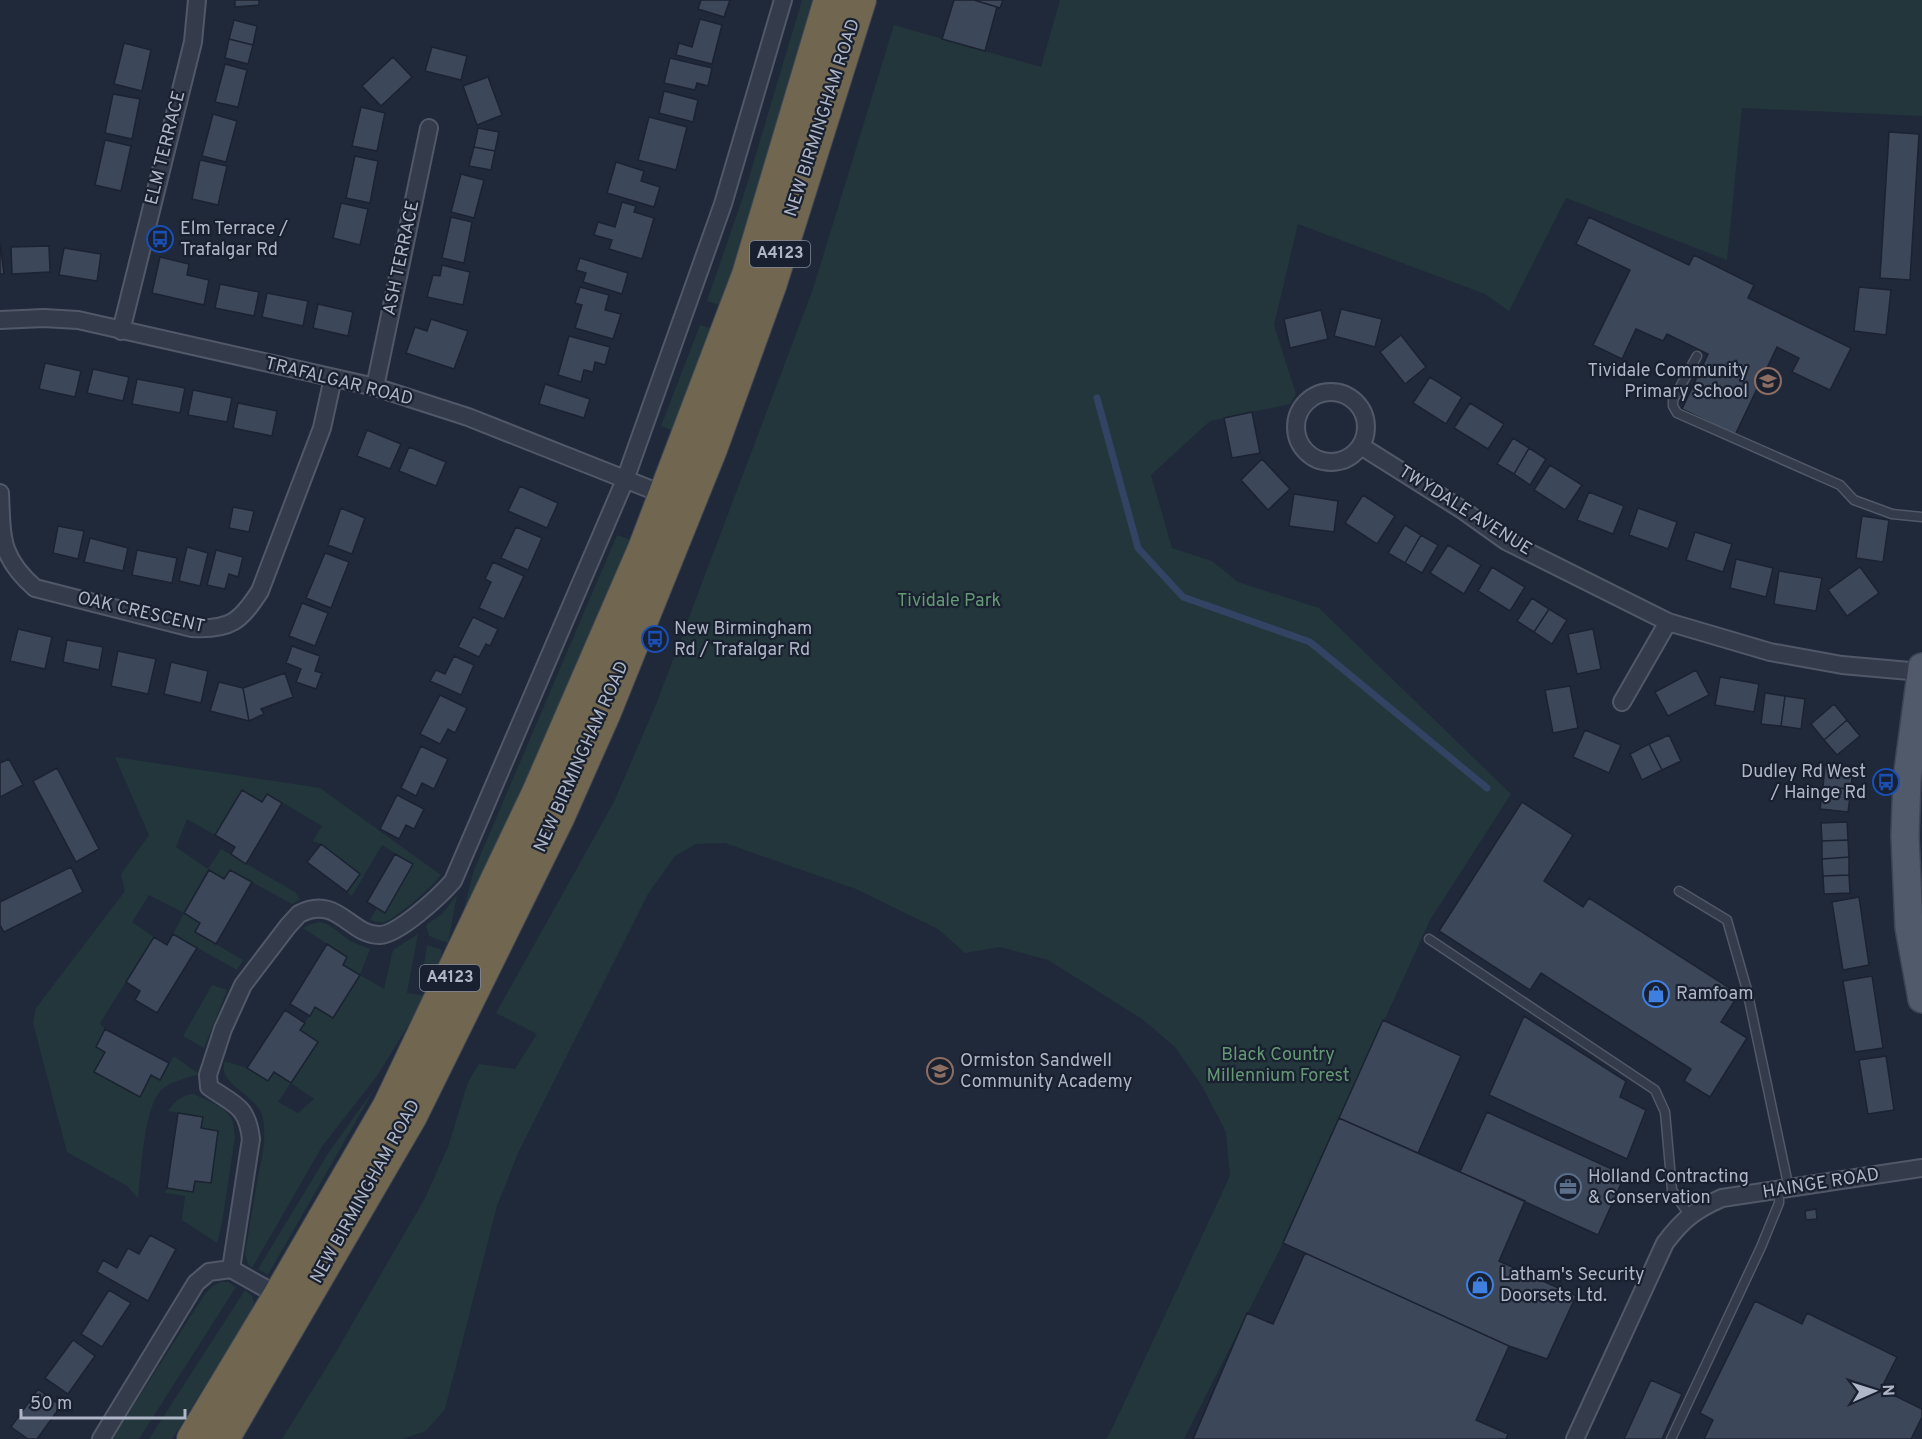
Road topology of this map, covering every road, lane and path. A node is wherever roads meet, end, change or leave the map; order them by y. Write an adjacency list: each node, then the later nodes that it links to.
1 (197, 0): 7 (street, ELM TERRACE)
2 (783, 0): 12 (street)
3 (830, 0): 14 (highway, NEW BIRMINGHAM ROAD / A4123)
4 (860, 0): 14 (highway, NEW BIRMINGHAM ROAD / A4123)
5 (429, 128): 10 (street, ASH TERRACE)
6 (0, 320): 7 (street, TRAFALGAR ROAD)
7 (121, 331): 9 (street, TRAFALGAR ROAD)
8 (1697, 356): 15 (lane)
9 (333, 378): 10 (street, TRAFALGAR ROAD); 13 (street, OAK CRESCENT)
10 (375, 387): 12 (street, TRAFALGAR ROAD)
11 (1361, 446): 11 (street); 16 (street, TWYDALE AVENUE)
12 (624, 480): 14 (street, TRAFALGAR ROAD); 25 (street)
13 (0, 493)
14 (677, 500): 26 (highway, NEW BIRMINGHAM ROAD / A4123); 29 (highway, NEW BIRMINGHAM ROAD / A4123)
15 (1922, 517)
16 (1668, 622): 17 (street, TWYDALE AVENUE); 18 (street)
17 (1922, 670): 21 (main road)
18 (1622, 702)
19 (1679, 891): 23 (lane)
20 (1429, 939): 24 (lane)
21 (1922, 999)
22 (1922, 1168): 23 (street, HAINGE ROAD)
23 (1784, 1189): 24 (street, HAINGE ROAD); 31 (lane)
24 (1690, 1216): 30 (street, HAINGE ROAD)
25 (231, 1269): 26 (street); 27 (street)
26 (279, 1296): 28 (highway, NEW BIRMINGHAM ROAD / A4123)
27 (101, 1439)
28 (193, 1439)
29 (223, 1439)
30 (1575, 1439)
31 (1671, 1439)

